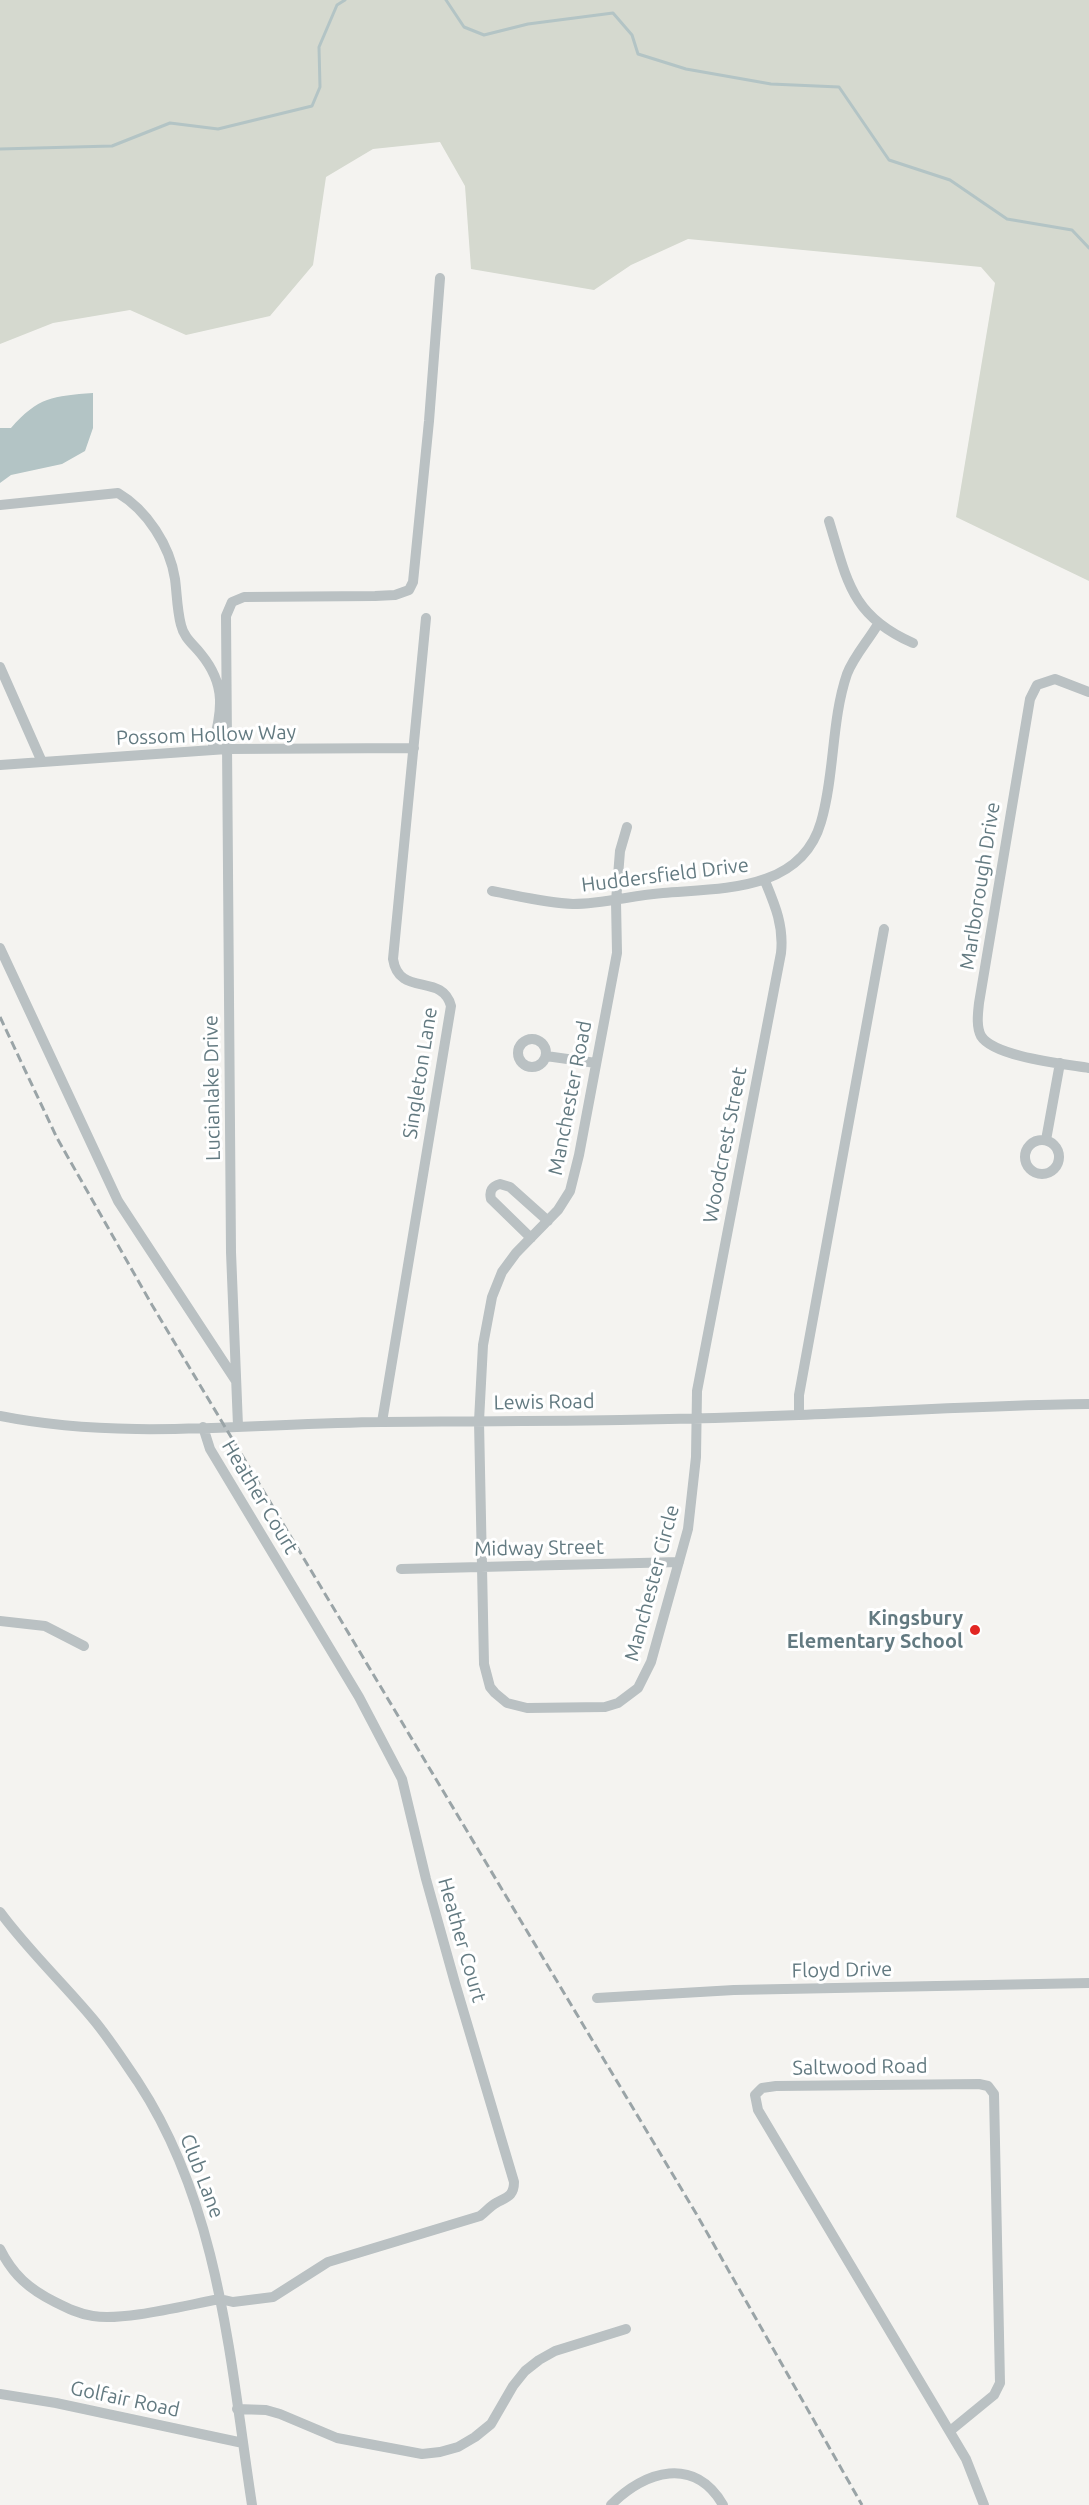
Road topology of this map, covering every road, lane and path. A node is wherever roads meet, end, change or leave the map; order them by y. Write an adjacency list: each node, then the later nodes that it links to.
1 (440, 278): 10 (street, Lucianlake Drive)
2 (0, 505): 11 (street)
3 (830, 520): 5 (street)
4 (426, 618): 9 (street, Singleton Lane)
5 (878, 624): 6 (street); 15 (street, Huddersfield Drive)
6 (913, 643)
7 (0, 667): 12 (street)
8 (1089, 692): 22 (street, Marlborough Drive)
9 (414, 748): 10 (street, Possom Hollow Way); 33 (street, Singleton Lane)
10 (227, 749): 11 (street, Possom Hollow Way); 27 (street, Lucianlake Drive)
11 (212, 750): 12 (street, Possom Hollow Way)
12 (42, 762): 13 (street, Possom Hollow Way)
13 (0, 765)
14 (627, 827): 17 (street, Manchester Road)
15 (765, 881): 17 (street, Huddersfield Drive); 31 (street, Woodcrest Street)
16 (492, 891): 17 (street, Huddersfield Drive)
17 (616, 901): 21 (street, Manchester Road)
18 (884, 929): 29 (street)
19 (0, 948): 27 (street)
20 (546, 1056): 21 (street)
21 (596, 1063): 25 (street, Manchester Road)
22 (1060, 1063): 23 (street, Marlborough Drive); 24 (street)
23 (1089, 1068)
24 (1046, 1140)
25 (548, 1221): 26 (street, Manchester Road); 26 (street)
26 (531, 1238): 32 (street, Manchester Road)
27 (236, 1381): 34 (street, Lucianlake Drive)
28 (1089, 1404): 29 (street, Lewis Road)
29 (798, 1415): 31 (street, Lewis Road)
30 (0, 1416): 35 (street, Lewis Road)
31 (695, 1418): 32 (street, Lewis Road); 36 (street, Manchester Circle)
32 (479, 1421): 33 (street, Lewis Road); 37 (street, Manchester Circle)
33 (382, 1422): 34 (street, Lewis Road)
34 (238, 1426): 35 (street, Lewis Road)
35 (203, 1427): 45 (street, Heather Court)
36 (679, 1562): 37 (street, Midway Street); 37 (street, Manchester Circle)
37 (482, 1568): 38 (street, Midway Street)
38 (400, 1569)
39 (0, 1621): 40 (street)
40 (84, 1646)
41 (0, 1912): 45 (street, Club Lane)
42 (1089, 1983): 43 (street, Floyd Drive)
43 (597, 1998)
44 (0, 2249): 45 (street)
45 (220, 2299): 48 (street, Club Lane)
46 (626, 2329): 48 (street)
47 (0, 2394): 50 (street, Golfair Road)
48 (237, 2409): 50 (street, Club Lane)
49 (950, 2431): 49 (street, Saltwood Road); 54 (street, Saltwood Road)
50 (243, 2443): 51 (street, Club Lane)
51 (252, 2505)
52 (611, 2505): 53 (street)
53 (723, 2505)
54 (984, 2505)

